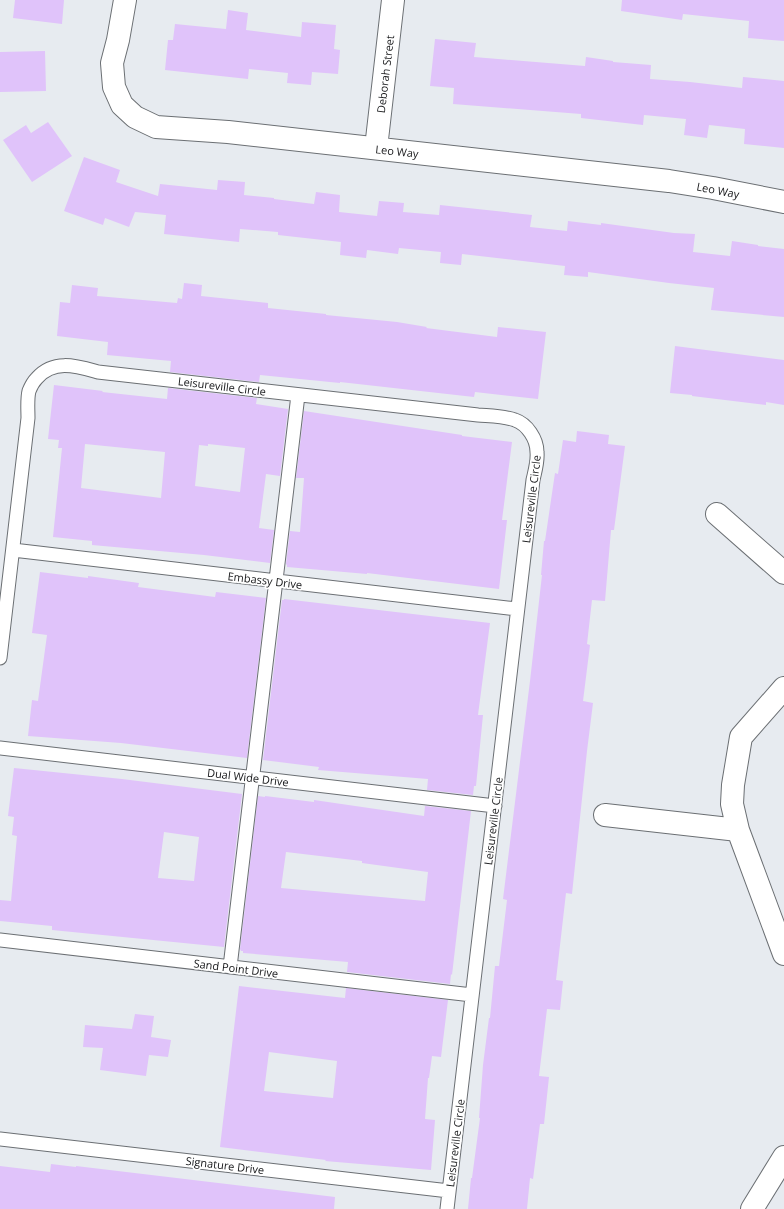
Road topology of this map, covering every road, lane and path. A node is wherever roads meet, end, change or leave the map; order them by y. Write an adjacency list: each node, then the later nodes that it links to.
1 (124, 0): 3 (street, Leo Way)
2 (393, 0): 3 (street, Deborah Street)
3 (376, 148): 4 (street, Leo Way)
4 (784, 202)
5 (298, 395): 7 (lane, Leisureville Circle); 9 (lane); 10 (lane, Leisureville Circle)
6 (717, 514): 8 (street)
7 (12, 550): 9 (lane, Embassy Drive); 11 (lane, Leisureville Circle)
8 (784, 573)
9 (276, 581): 10 (lane, Embassy Drive); 14 (lane)
10 (517, 609): 15 (lane, Leisureville Circle)
11 (0, 658)
12 (784, 688): 17 (street)
13 (0, 748): 14 (lane, Dual Wide Drive)
14 (252, 777): 15 (lane, Dual Wide Drive); 20 (lane)
15 (495, 806): 21 (lane, Leisureville Circle)
16 (605, 815): 17 (street)
17 (738, 830): 19 (street)
18 (0, 940): 20 (lane, Sand Point Drive)
19 (782, 940)
20 (230, 967): 21 (lane, Sand Point Drive)
21 (472, 995): 24 (lane, Leisureville Circle)
22 (0, 1139): 24 (lane, Signature Drive)
23 (784, 1157): 26 (street)
24 (449, 1191): 25 (lane, Leisureville Circle)
25 (447, 1209)
26 (752, 1209)

